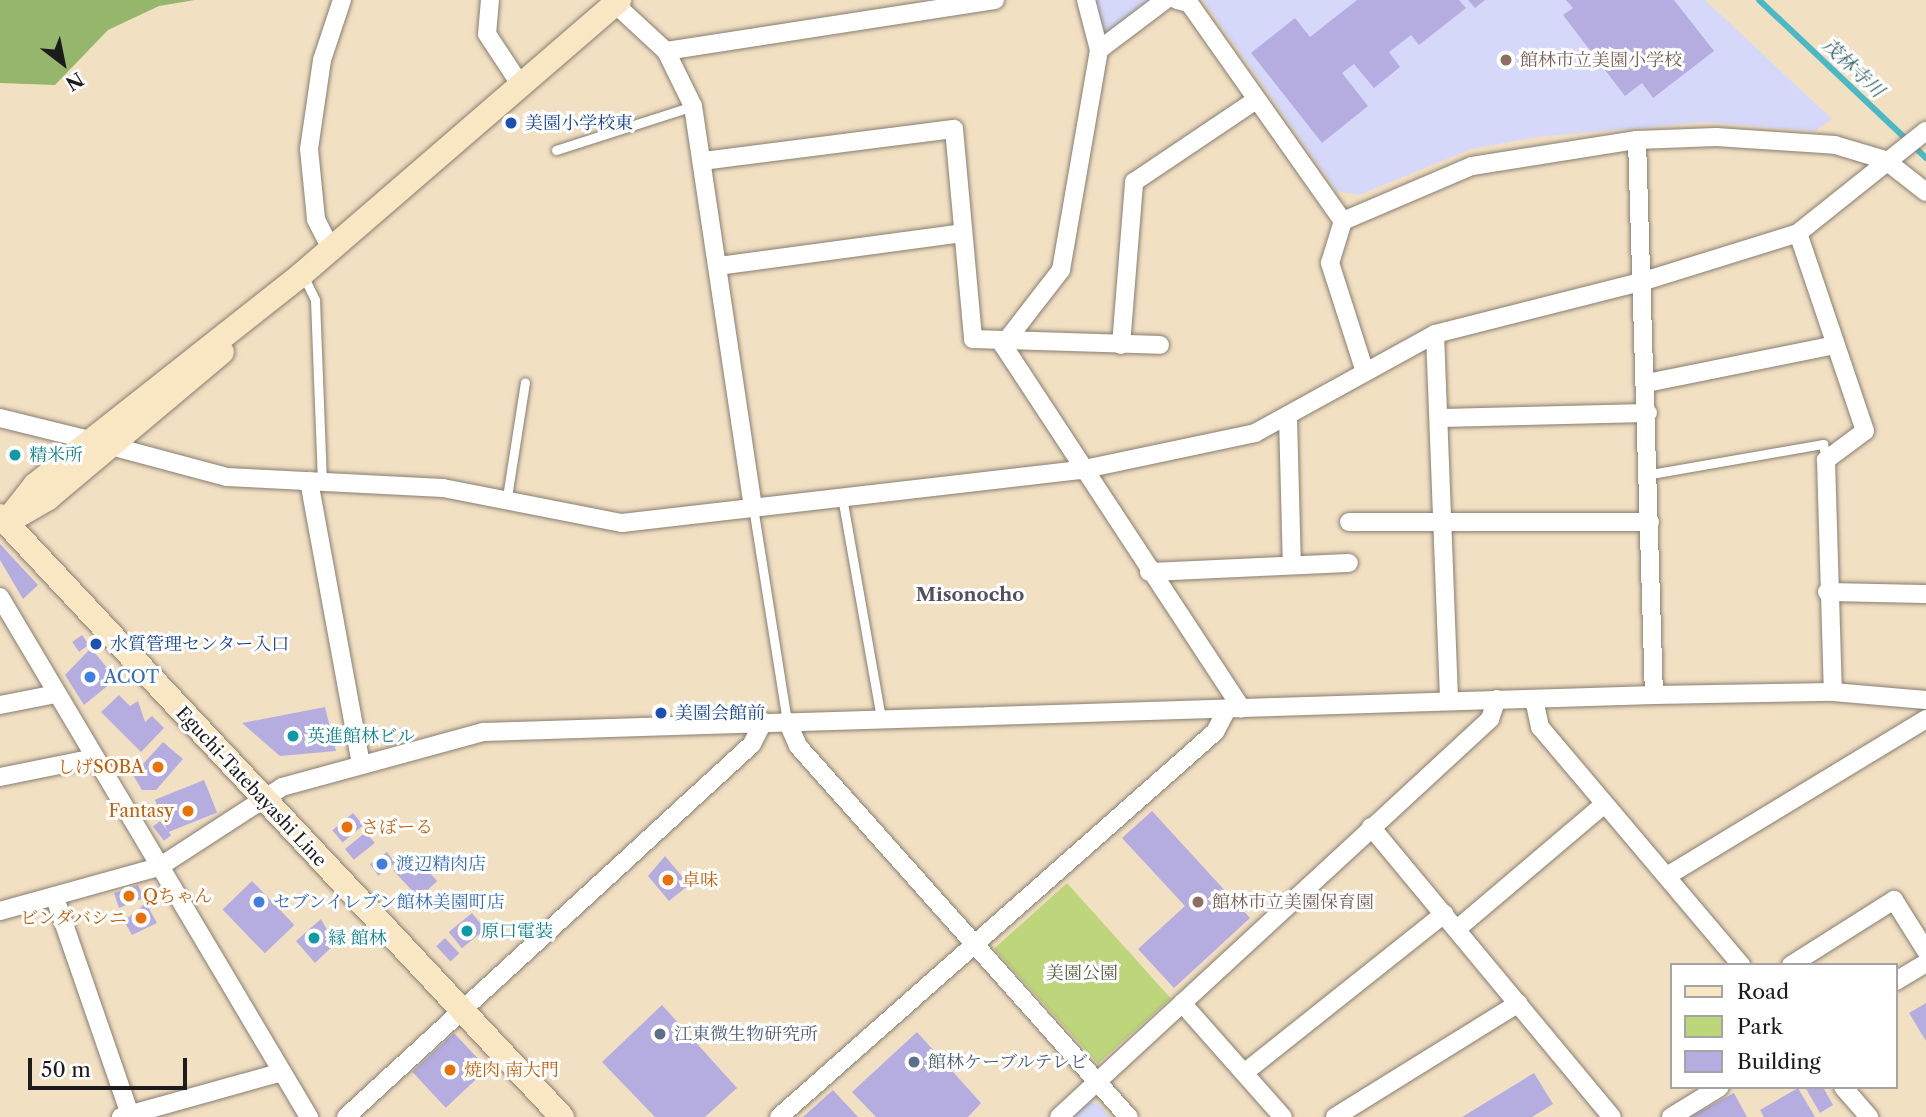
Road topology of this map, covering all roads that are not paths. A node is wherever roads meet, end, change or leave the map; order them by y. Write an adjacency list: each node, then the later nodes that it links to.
1 (342, 0): 22 (street)
2 (490, 0): 10 (street)
3 (995, 0): 9 (street)
4 (1086, 0): 8 (street)
5 (1166, 0): 8 (street)
6 (1177, 0): 11 (street)
7 (617, 2): 9 (street); 10 (main road)
8 (1099, 50): 27 (street)
9 (666, 51): 12 (street)
10 (522, 87): 22 (main road)
11 (1256, 100): 19 (street); 28 (street)
12 (693, 106): 15 (lane); 17 (street)
13 (1926, 131): 16 (street)
14 (1637, 140): 16 (street); 19 (street); 25 (street)
15 (556, 150)
16 (1891, 156): 18 (street); 21 (street)
17 (703, 161): 20 (street); 23 (street)
18 (1926, 192)
19 (1343, 220): 31 (street)
20 (963, 233): 23 (street); 27 (street)
21 (1798, 233): 25 (street); 30 (street)
22 (331, 249): 24 (main road)
23 (719, 265): 45 (street)
24 (302, 274): 38 (main road); 42 (lane)
25 (1641, 282): 26 (street); 33 (street)
26 (1435, 334): 31 (street); 37 (street)
27 (1003, 345): 28 (street); 40 (street)
28 (1121, 345): 29 (street)
29 (1160, 345)
30 (1835, 345): 33 (street); 39 (street)
31 (1364, 369): 35 (street)
32 (526, 382): 44 (lane)
33 (1647, 383): 34 (street)
34 (1648, 413): 37 (street); 41 (street)
35 (1289, 417): 40 (street); 51 (street)
36 (0, 418): 38 (street)
37 (1440, 418): 47 (street)
38 (100, 443): 42 (street); 46 (main road)
39 (1826, 460): 41 (lane); 53 (street)
40 (1080, 470): 43 (street); 52 (street)
41 (1651, 474): 49 (street)
42 (316, 481): 44 (street); 70 (street)
43 (842, 496): 45 (street); 65 (lane)
44 (507, 497): 45 (street)
45 (753, 507): 67 (lane)
46 (3, 519): 72 (main road, Eguchi-Tatebayashi Line)
47 (1445, 519): 48 (street); 49 (street); 62 (street)
48 (1349, 522)
49 (1650, 522): 58 (street)
50 (1349, 563): 51 (street)
51 (1292, 565): 52 (street)
52 (1149, 572): 64 (street)
53 (1827, 592): 54 (street); 56 (street)
54 (1926, 594)
55 (0, 597): 57 (street)
56 (1833, 692): 58 (street); 61 (street)
57 (56, 694): 63 (street); 69 (street)
58 (1654, 695): 60 (street)
59 (1497, 699): 60 (street); 62 (street); 74 (street)
60 (1534, 699): 73 (street)
61 (1926, 700)
62 (1449, 701): 64 (street)
63 (0, 705)
64 (1234, 709): 65 (street); 81 (street)
65 (881, 719): 67 (street)
66 (1926, 719): 76 (street)
67 (787, 721): 68 (street); 81 (street)
68 (763, 722): 70 (street); 89 (street)
69 (94, 758): 71 (street); 75 (street)
70 (360, 763): 72 (street)
71 (0, 777)
72 (261, 798): 75 (street); 89 (main road, Eguchi-Tatebayashi Line)
73 (1602, 806): 76 (street); 80 (street)
74 (1371, 827): 79 (street); 87 (street)
75 (159, 867): 77 (street); 90 (street)
76 (1667, 876): 83 (street)
77 (55, 898): 78 (street); 95 (street)
78 (0, 911)
79 (1444, 914): 80 (street); 91 (street)
80 (1457, 929): 88 (street)
81 (974, 946): 92 (street); 99 (street)
82 (1926, 951): 84 (street)
83 (1739, 963)
84 (1794, 963)
85 (1926, 963): 86 (street)
86 (1898, 980)
87 (1182, 1003): 91 (street); 92 (street)
88 (1518, 1003): 103 (street); 104 (street)
89 (462, 1011): 97 (street); 98 (main road, Eguchi-Tatebayashi Line)
90 (282, 1072): 95 (street); 96 (street)
91 (1244, 1073): 102 (street)
92 (1097, 1082): 100 (street); 101 (street)
93 (1717, 1089): 105 (street)
94 (1845, 1089): 106 (street)
95 (125, 1116)
96 (309, 1117)
97 (346, 1117)
98 (562, 1117)
99 (779, 1117)
100 (1059, 1117)
101 (1128, 1117)
102 (1283, 1117)
103 (1335, 1117)
104 (1612, 1117)
105 (1671, 1117)
106 (1869, 1117)

